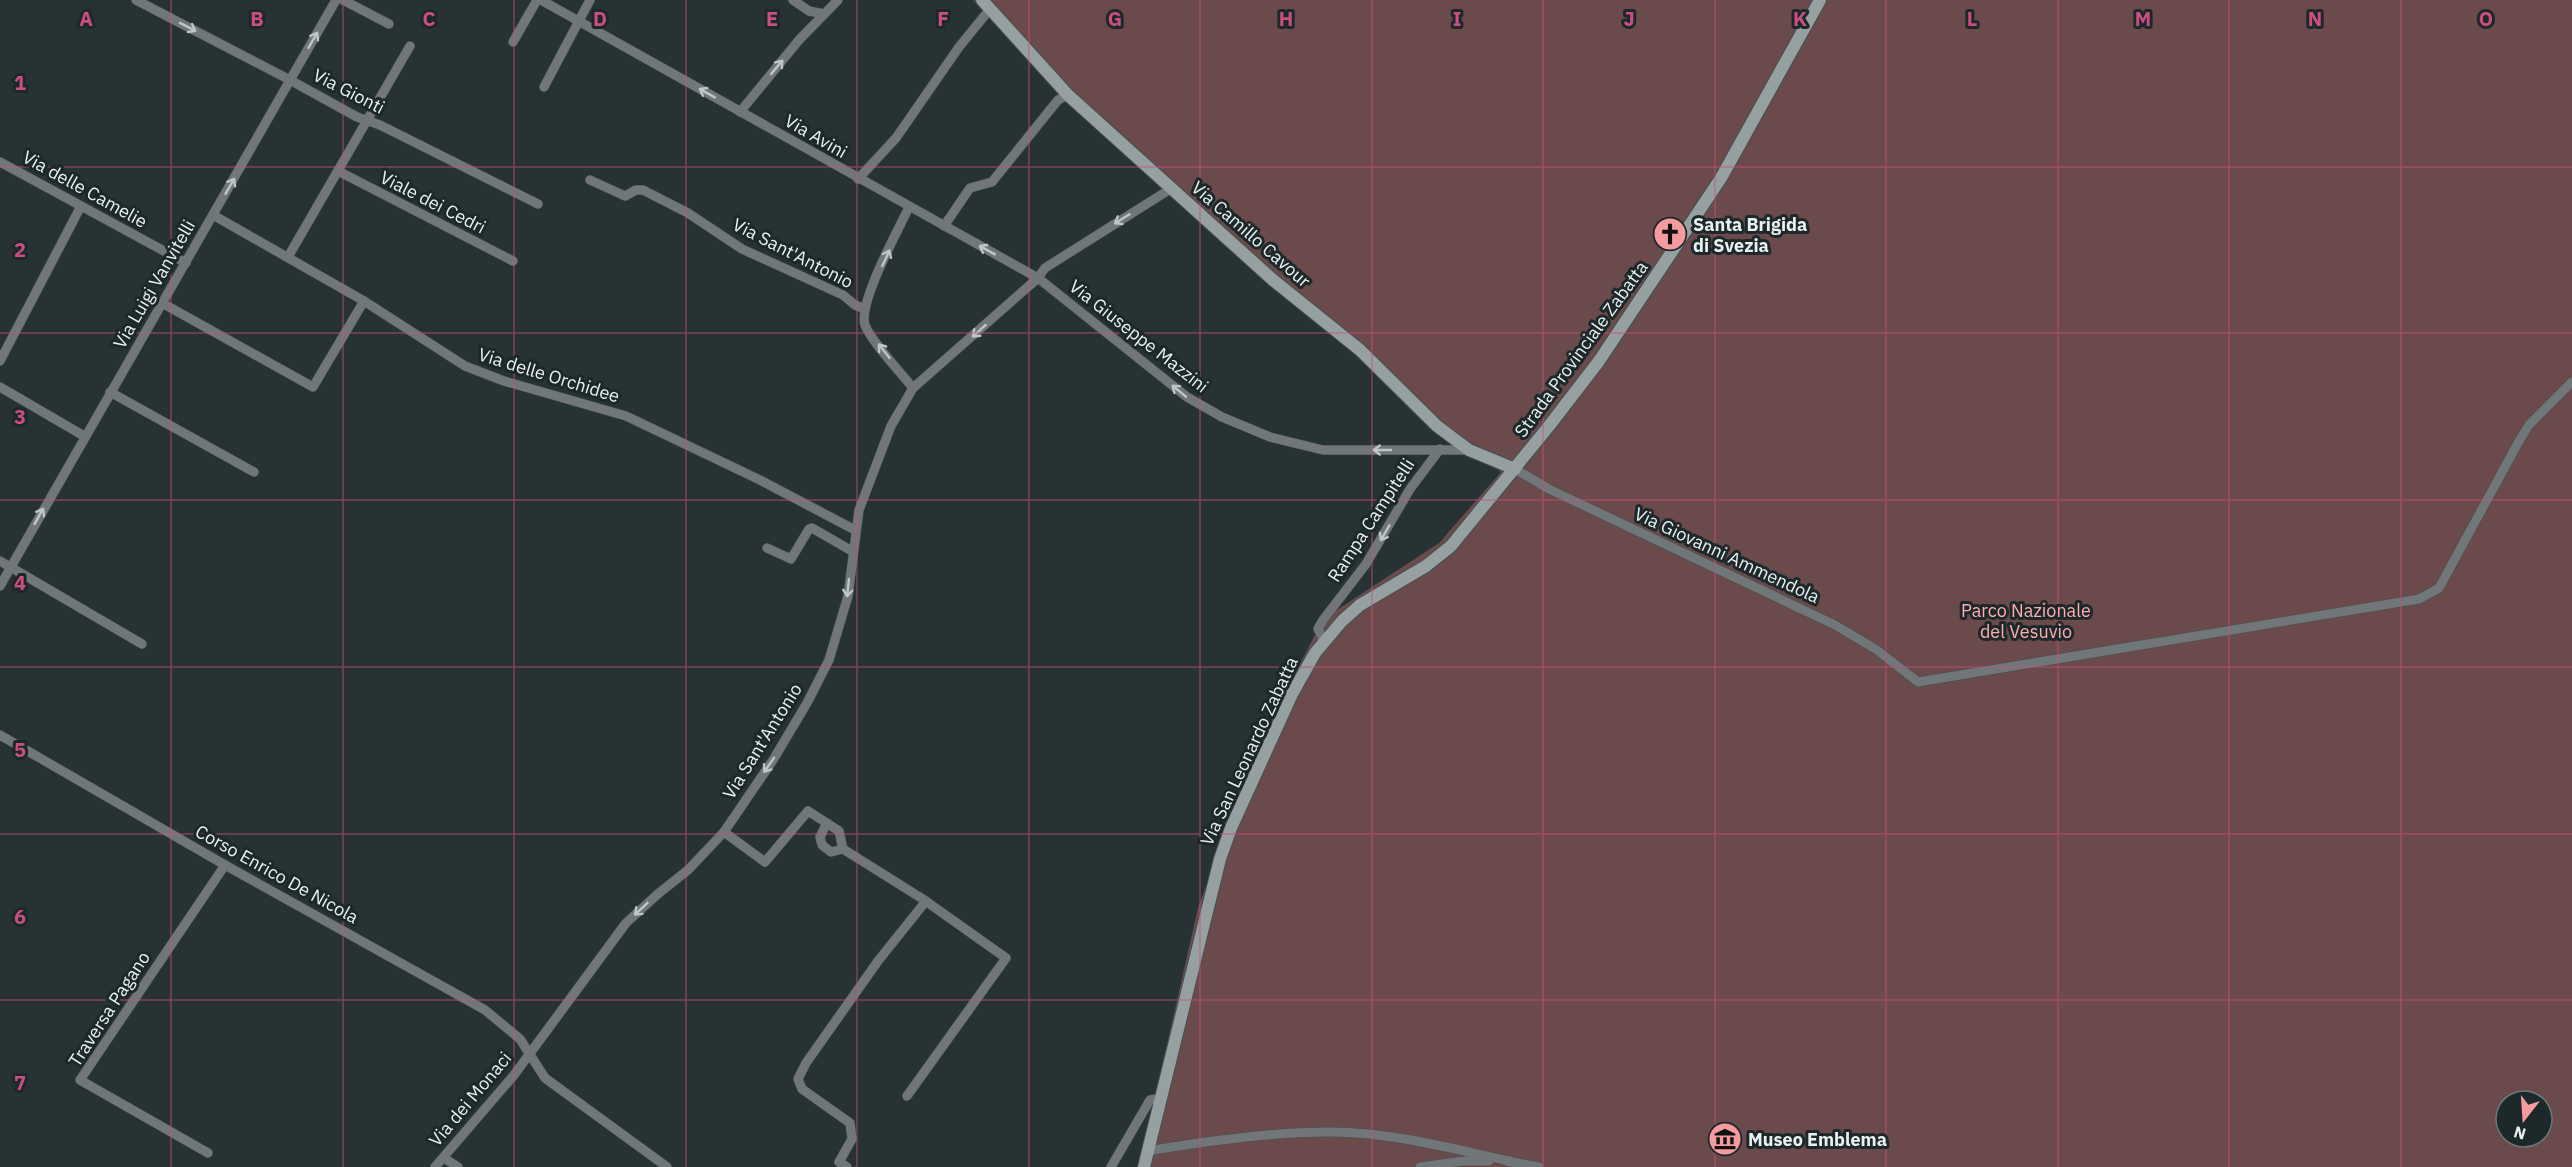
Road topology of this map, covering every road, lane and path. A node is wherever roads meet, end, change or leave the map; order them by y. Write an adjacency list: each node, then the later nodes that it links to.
1 (136, 0): 9 (street, Via Gionti)
2 (336, 0): 16 (street, Via Luigi Vanvitelli, one-way to 2)
3 (343, 0): 13 (street)
4 (539, 0): 12 (street, Via Avini); 14 (street, Via Avini)
5 (590, 0): 12 (street)
6 (793, 0): 11 (street)
7 (838, 0): 11 (street)
8 (1820, 0): 46 (street, Strada Provinciale Zabatta)
9 (147, 2): 16 (street, Via Gionti, one-way to 16)
10 (986, 4): 18 (street, Via Camillo Cavour); 23 (street)
11 (824, 14): 19 (street, one-way to 11)
12 (579, 21): 17 (street); 19 (street, Via Avini, one-way to 12)
13 (389, 24)
14 (513, 42)
15 (410, 46): 20 (street)
16 (290, 80): 20 (street, Via Gionti); 29 (street, Via Luigi Vanvitelli, one-way to 16)
17 (544, 87)
18 (1068, 94): 25 (street, Via Camillo Cavour); 30 (street)
19 (740, 112): 23 (street, Via Avini)
20 (367, 121): 22 (street); 26 (street, Via Gionti)
21 (0, 162): 27 (street, Via delle Camelie)
22 (338, 171): 31 (street); 32 (street, Viale dei Cedri)
23 (858, 179): 28 (street, Via Avini)
24 (590, 180): 37 (street, Via Sant'Antonio)
25 (1172, 188): 34 (street, Via Sant'Antonio, one-way to 34); 45 (street, Via Camillo Cavour)
26 (538, 204)
27 (81, 206): 33 (street, Via delle Camelie); 38 (street)
28 (909, 207): 30 (street, Via Avini); 37 (street, one-way to 28)
29 (213, 215): 31 (street, Via delle Orchidee); 33 (street, Via Luigi Vanvitelli)
30 (944, 226): 34 (street, Via Avini, one-way to 30)
31 (288, 257): 35 (street, Via delle Orchidee)
32 (513, 261)
33 (186, 263): 36 (street, Via Luigi Vanvitelli)
34 (1038, 278): 41 (street, Via Sant'Antonio, one-way to 41); 44 (street, Via Giuseppe Mazzini, one-way to 34)
35 (364, 301): 36 (street); 48 (street, Via delle Orchidee)
36 (162, 303): 42 (street, Via Luigi Vanvitelli)
37 (865, 309): 41 (street, Via Sant'Antonio, one-way to 37)
38 (0, 361)
39 (2572, 382): 46 (street, Via Giovanni Ammendola)
40 (0, 387): 43 (street)
41 (914, 388): 48 (street, Via Sant'Antonio)
42 (110, 392): 43 (street, Via Luigi Vanvitelli); 47 (street)
43 (84, 436): 52 (street, Via Luigi Vanvitelli, one-way to 43)
44 (1440, 449): 45 (street, Via Giuseppe Mazzini); 54 (street, Rampa Campitelli, one-way to 54)
45 (1469, 450): 46 (street, Via Camillo Cavour)
46 (1515, 469): 54 (street, Via San Leonardo Zabatta)
47 (254, 472)
48 (855, 530): 50 (street, Via Sant'Antonio)
49 (767, 548): 50 (street)
50 (852, 551): 58 (street, Via Sant'Antonio, one-way to 58)
51 (0, 561): 52 (street)
52 (11, 567): 53 (street, Via Luigi Vanvitelli); 55 (street)
53 (0, 586)
54 (1324, 640): 64 (street, Via San Leonardo Zabatta)
55 (142, 644)
56 (0, 735): 60 (street, Corso Enrico De Nicola)
57 (827, 824): 58 (street); 59 (street); 59 (street)
58 (724, 832): 62 (street, Via Sant'Antonio, one-way to 62)
59 (843, 849): 69 (street)
60 (225, 865): 62 (street, Corso Enrico De Nicola); 66 (street, Traversa Pagano)
61 (927, 903): 63 (street)
62 (530, 1052): 67 (street, Via dei Monaci); 72 (street, Corso Enrico De Nicola)
63 (907, 1096)
64 (1162, 1098): 65 (street, Via San Leonardo Zabatta); 73 (street)
65 (1148, 1151): 68 (street); 74 (street, Via San Leonardo Zabatta)
66 (208, 1153)
67 (444, 1158): 70 (street, Via dei Monaci); 71 (street)
68 (1510, 1161): 75 (street); 76 (street)
69 (841, 1165)
70 (435, 1167)
71 (458, 1167)
72 (667, 1167)
73 (1112, 1167)
74 (1144, 1167)
75 (1420, 1167)
76 (1539, 1167)

